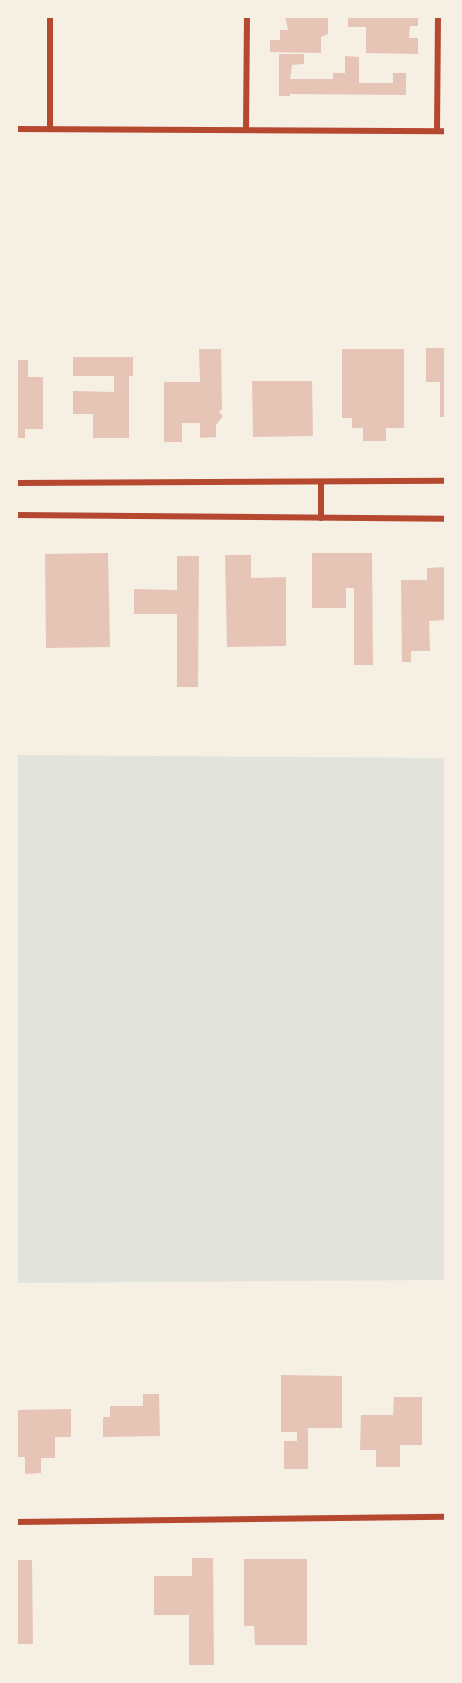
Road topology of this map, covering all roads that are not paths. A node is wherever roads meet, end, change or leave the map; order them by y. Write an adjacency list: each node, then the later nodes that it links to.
1 (50, 16): 5 (street)
2 (247, 16): 6 (street)
3 (438, 16): 7 (street)
4 (16, 129): 5 (street)
5 (50, 129): 6 (street)
6 (246, 130): 7 (street)
7 (437, 130): 8 (street)
8 (446, 131)
9 (446, 481): 10 (street)
10 (321, 482): 11 (street); 13 (street)
11 (16, 483)
12 (16, 516): 13 (street)
13 (321, 518): 14 (street)
14 (446, 519)
15 (446, 1517): 16 (street)
16 (16, 1522)

